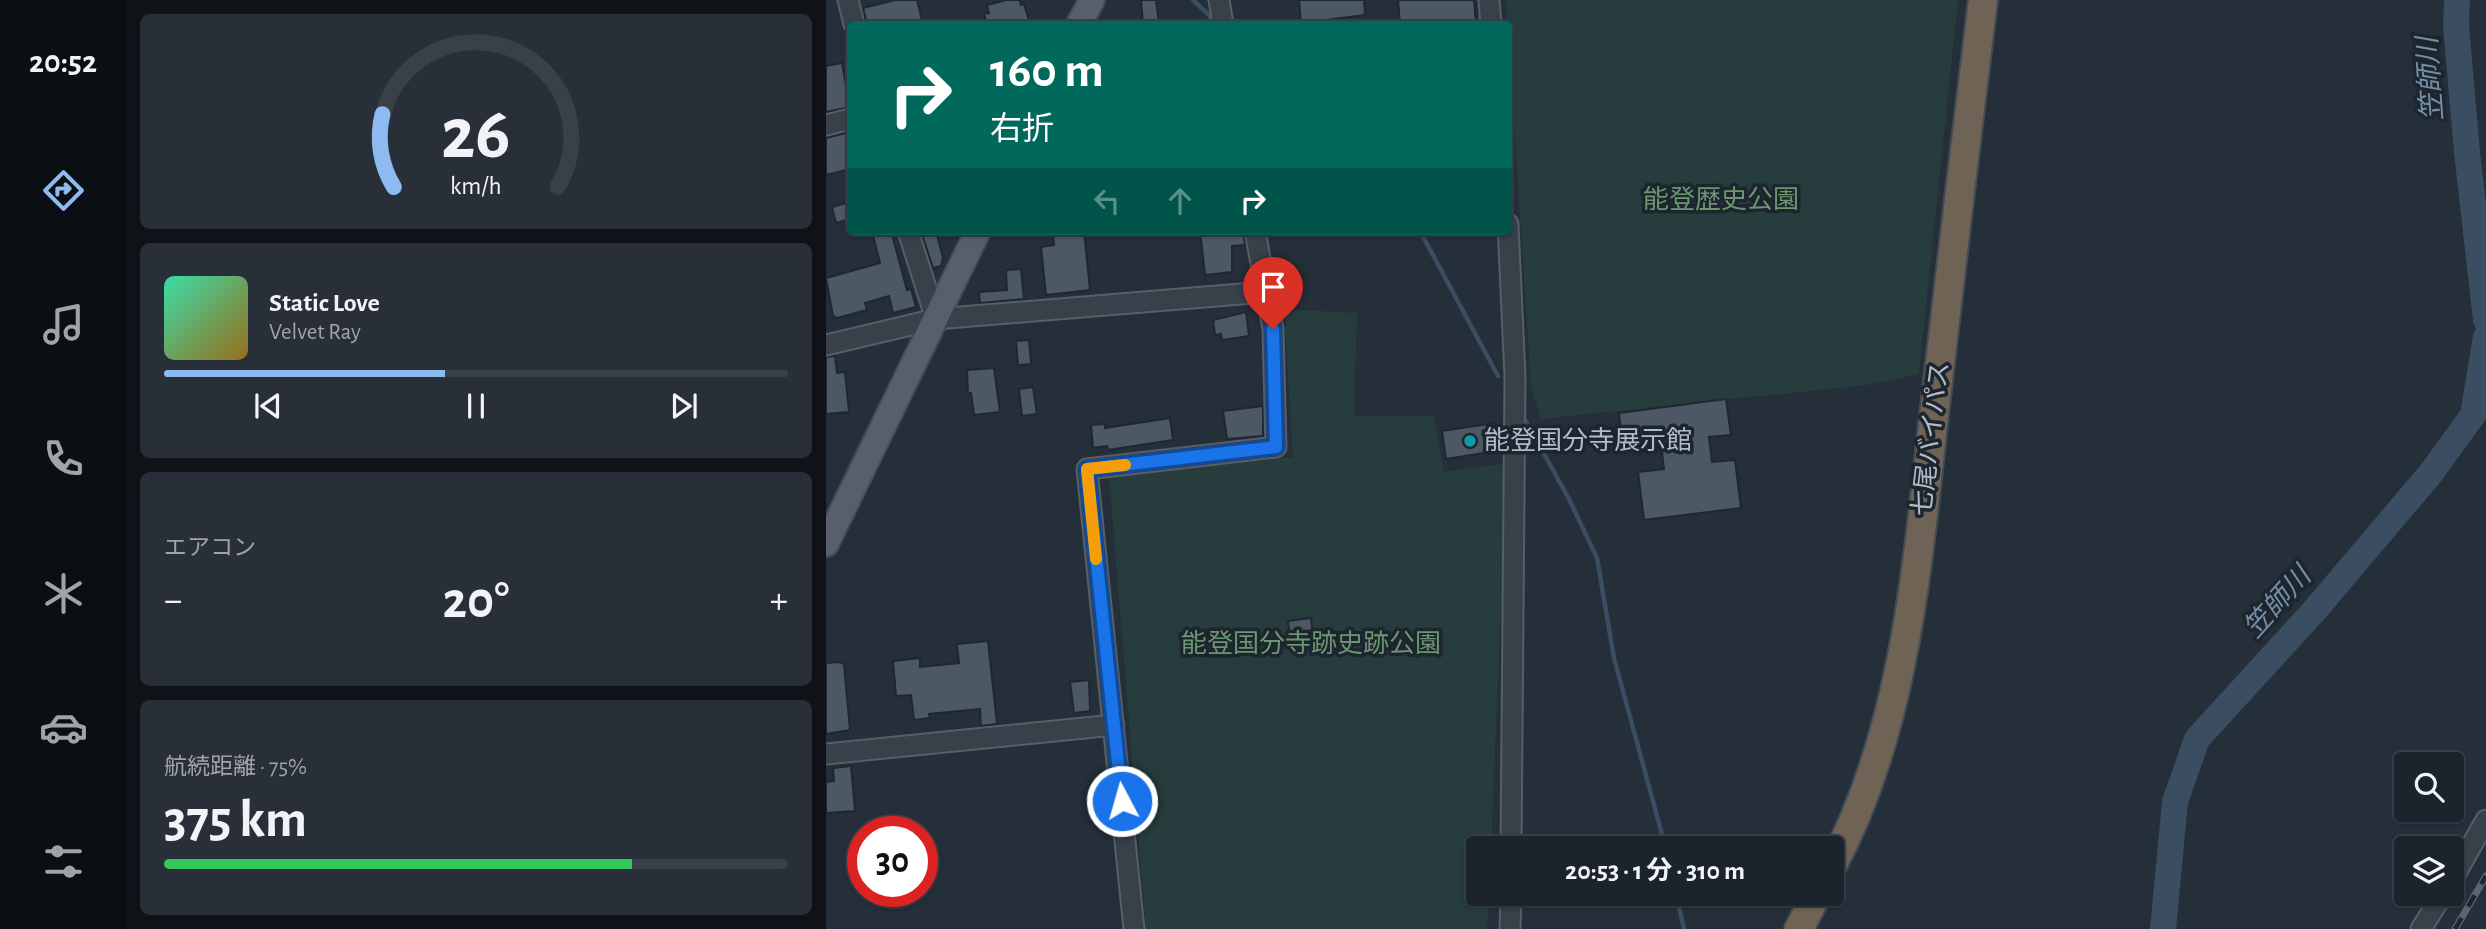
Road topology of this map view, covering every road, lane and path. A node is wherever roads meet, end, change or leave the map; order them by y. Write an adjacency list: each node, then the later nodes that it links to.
1 (848, 0): 6 (street)
2 (1092, 0): 7 (main road)
3 (1219, 0): 8 (street)
4 (1489, 0): 9 (street)
5 (1983, 0): 24 (highway, 七尾バイパス)
6 (853, 21)
7 (1081, 21)
8 (1222, 21)
9 (1491, 21)
10 (847, 120): 11 (street)
11 (826, 125)
12 (909, 235): 17 (street)
13 (976, 235): 17 (main road)
14 (1256, 235): 16 (street)
15 (1509, 235): 23 (street)
16 (1265, 292): 17 (street); 20 (street)
17 (936, 319): 18 (street); 19 (main road)
18 (826, 345)
19 (826, 543)
20 (1114, 725): 21 (street); 29 (street)
21 (826, 754)
22 (2486, 820): 25 (street)
23 (1511, 836)
24 (1844, 841)
25 (2464, 859)
26 (1511, 906): 30 (street)
27 (1811, 906): 31 (highway)
28 (2435, 906): 32 (street)
29 (1134, 929)
30 (1510, 929)
31 (1799, 929)
32 (2421, 929)

